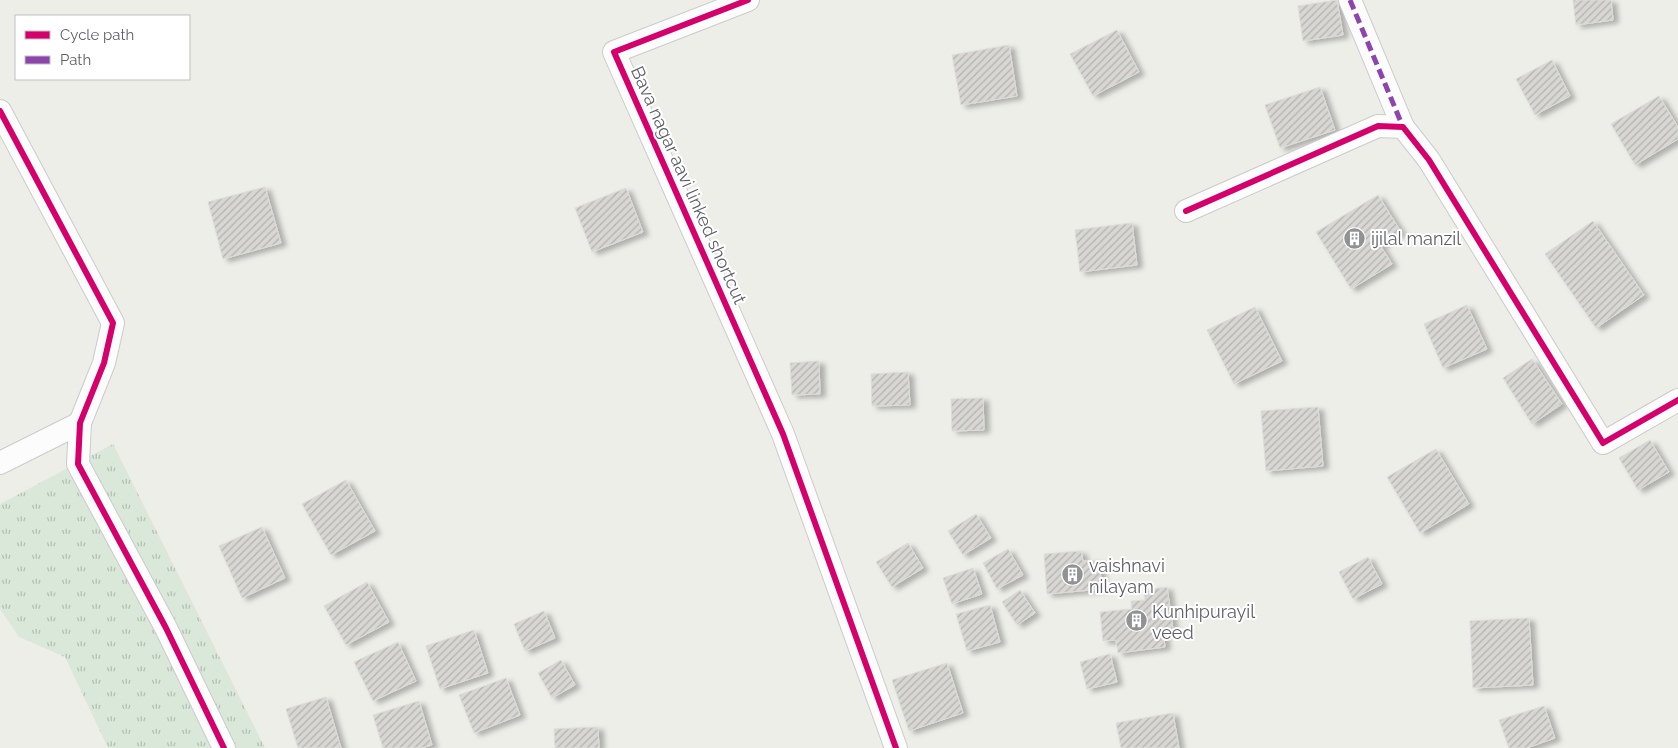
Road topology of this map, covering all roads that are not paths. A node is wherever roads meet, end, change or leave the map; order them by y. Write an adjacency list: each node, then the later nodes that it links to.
1 (748, 0): 10 (street, Bava nagar aavi linked shortcut)
2 (1350, 0): 4 (street)
3 (0, 111): 7 (street)
4 (1403, 127): 5 (street); 6 (street)
5 (1186, 211)
6 (1678, 400)
7 (80, 423): 8 (street); 9 (street)
8 (0, 463)
9 (224, 748)
10 (896, 748)

